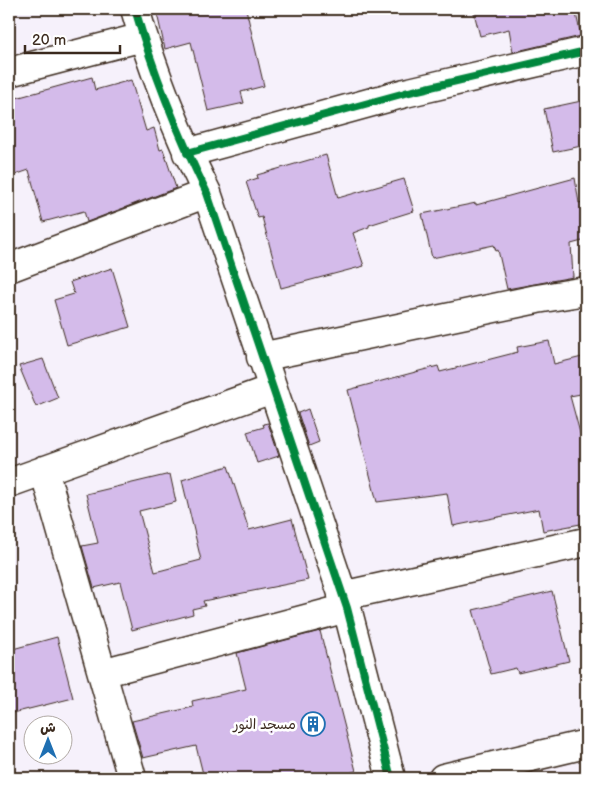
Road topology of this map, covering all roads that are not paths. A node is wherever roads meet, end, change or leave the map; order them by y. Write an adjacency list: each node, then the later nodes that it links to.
1 (135, 9): 2 (street)
2 (143, 37): 4 (street); 5 (street)
3 (586, 51): 5 (street)
4 (9, 72)
5 (187, 154): 6 (street)
6 (206, 193): 7 (street); 9 (street)
7 (9, 268)
8 (586, 292): 9 (street)
9 (261, 357): 10 (street)
10 (272, 389): 11 (street); 14 (street)
11 (44, 470): 12 (street); 15 (street)
12 (9, 483)
13 (586, 542): 14 (street)
14 (344, 602): 15 (street); 19 (street)
15 (102, 673): 18 (street)
16 (586, 744): 17 (street)
17 (472, 775): 20 (street)
18 (132, 778)
19 (391, 778)
20 (443, 778)

